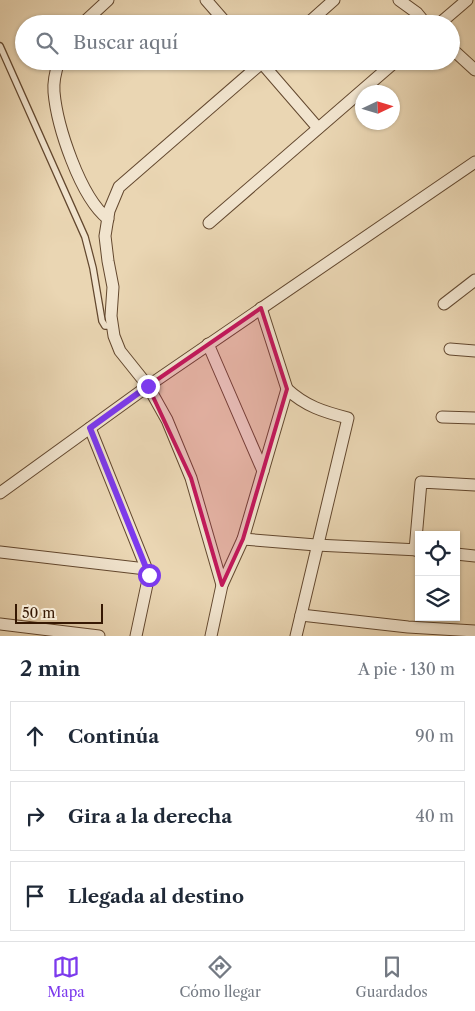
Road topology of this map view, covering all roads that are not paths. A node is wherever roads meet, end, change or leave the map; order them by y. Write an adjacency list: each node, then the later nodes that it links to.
1 (108, 0): 6 (street)
2 (206, 0): 7 (street)
3 (334, 0): 8 (street)
4 (399, 0): 9 (street)
5 (467, 0): 10 (street)
6 (92, 15)
7 (219, 15)
8 (317, 15)
9 (418, 15)
10 (450, 15)
11 (0, 46): 25 (lane)
12 (460, 56): 17 (street)
13 (57, 70): 20 (street)
14 (253, 70): 20 (street)
15 (269, 70): 18 (street)
16 (386, 70): 18 (street)
17 (475, 70)
18 (318, 128): 21 (street)
19 (475, 162): 24 (street)
20 (108, 219): 25 (street)
21 (209, 222)
22 (475, 280): 23 (street)
23 (444, 304)
24 (262, 308): 26 (street); 30 (street)
25 (112, 326): 29 (street)
26 (208, 344): 29 (street); 34 (street)
27 (450, 349): 28 (street)
28 (475, 352)
29 (148, 386): 33 (street); 45 (street)
30 (287, 389): 34 (street); 39 (street)
31 (442, 417): 32 (street)
32 (475, 418)
33 (90, 428): 36 (street); 44 (street)
34 (263, 472): 38 (street)
35 (475, 484): 37 (street)
36 (0, 493)
37 (418, 531)
38 (243, 539): 39 (street); 45 (street)
39 (316, 545): 40 (street); 46 (street)
40 (415, 550)
41 (0, 552): 44 (street)
42 (460, 554): 43 (street)
43 (475, 556)
44 (146, 569): 51 (street)
45 (222, 585): 52 (street)
46 (301, 615): 49 (street); 53 (street)
47 (0, 624): 50 (street)
48 (475, 631): 49 (street)
49 (408, 632)
50 (99, 636)
51 (136, 636)
52 (211, 636)
53 (296, 636)

